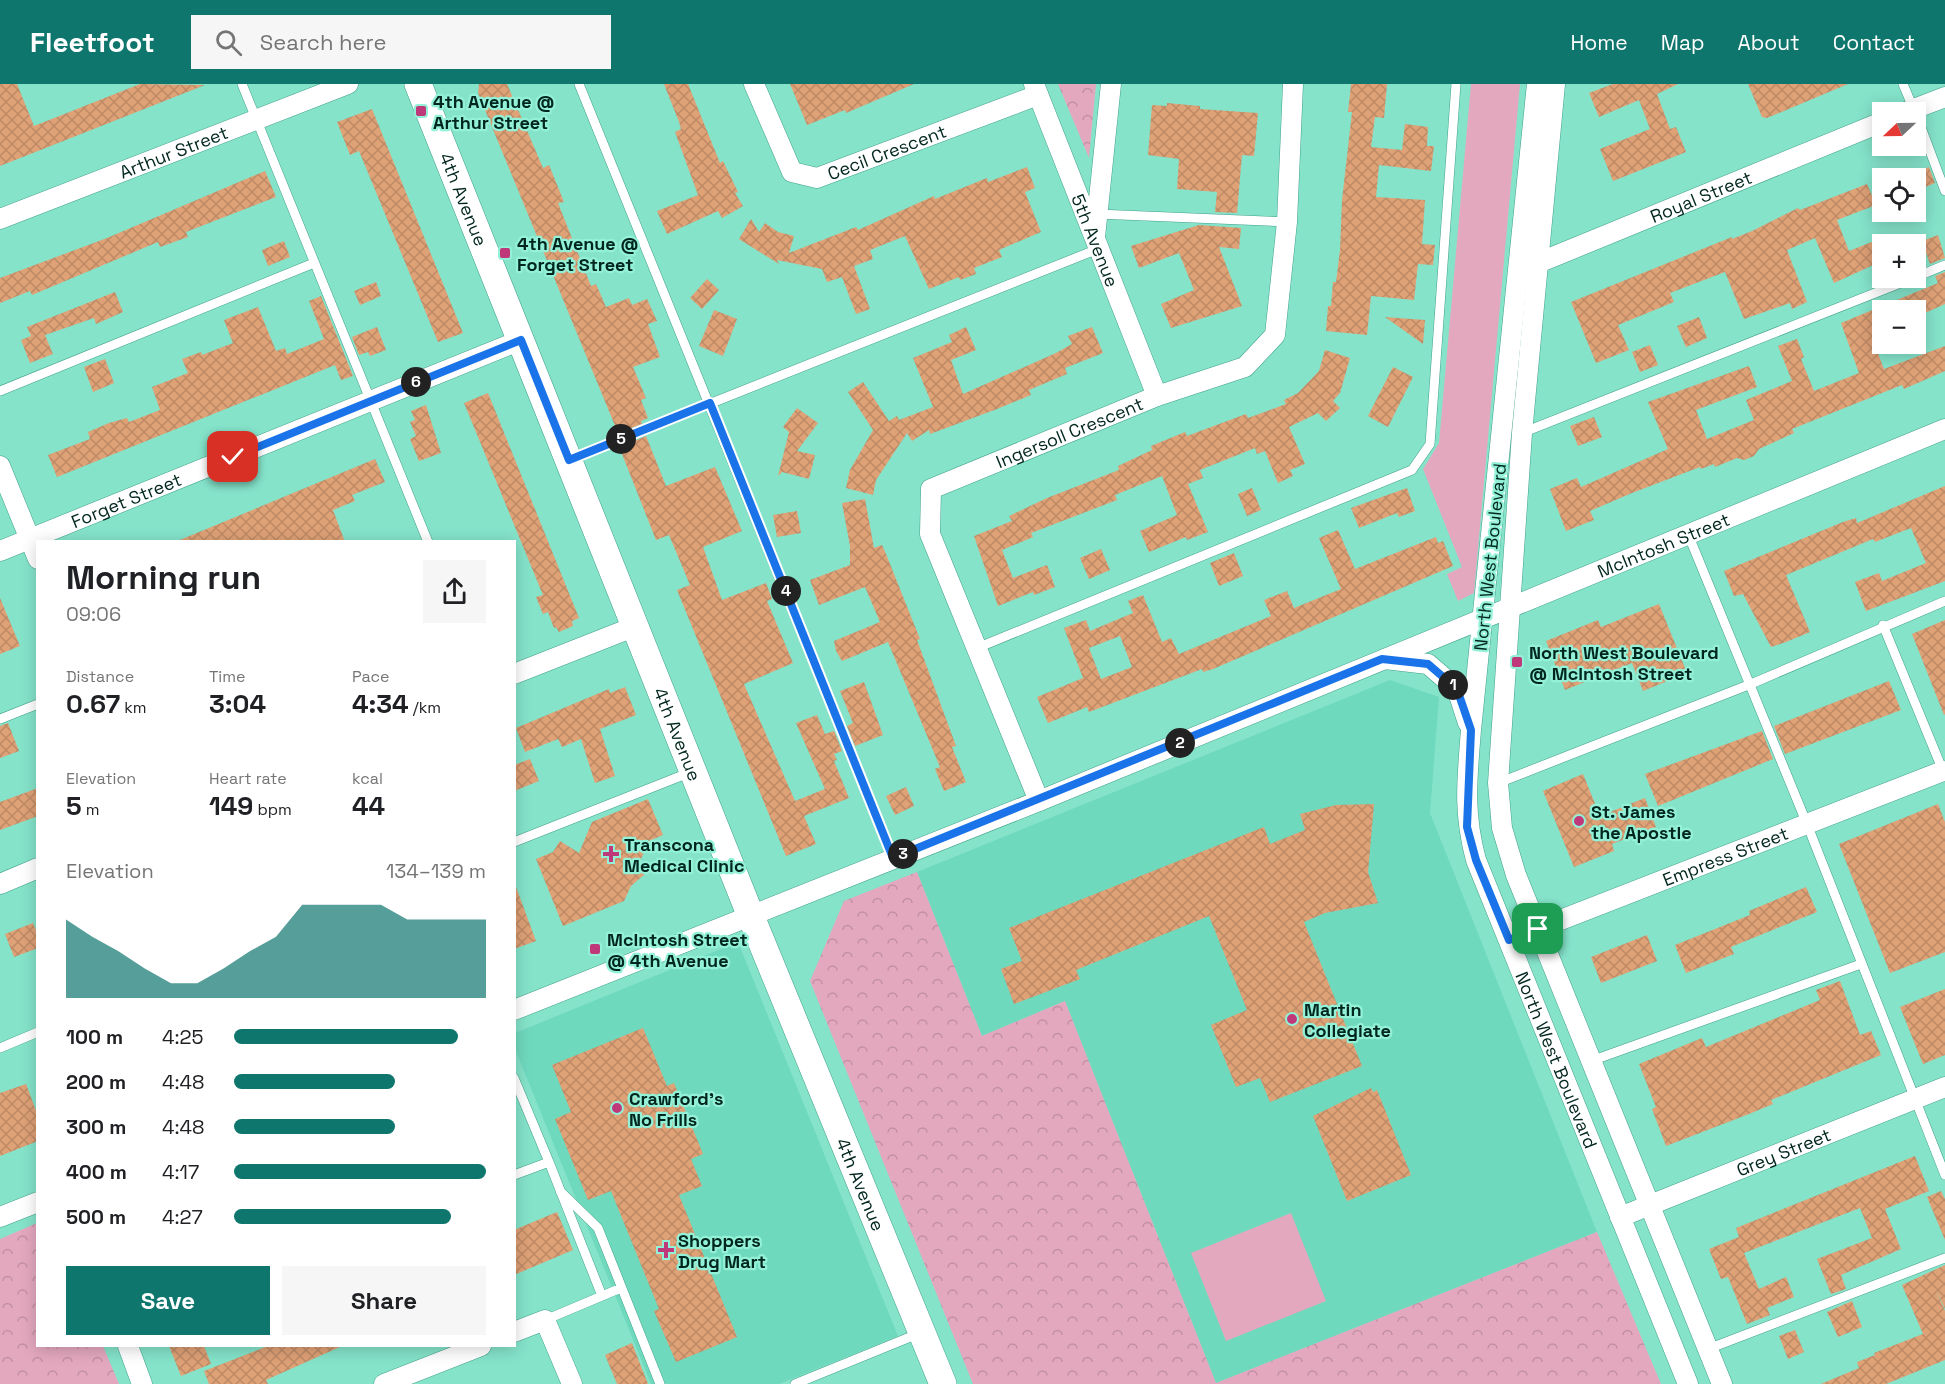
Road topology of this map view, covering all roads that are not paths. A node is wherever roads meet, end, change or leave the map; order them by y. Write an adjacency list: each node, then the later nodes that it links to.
1 (242, 84): 15 (lane)
2 (348, 84): 15 (street, Arthur Street)
3 (418, 84): 28 (street, 4th Avenue)
4 (579, 84): 32 (lane)
5 (754, 84): 11 (street, Cecil Crescent)
6 (1111, 84): 19 (street)
7 (1293, 84): 21 (street, Ingersoll Crescent)
8 (1456, 84): 47 (lane)
9 (1552, 84): 24 (street, North West Boulevard)
10 (1903, 84): 13 (lane)
11 (1036, 90): 22 (street, 5th Avenue)
12 (1945, 97): 14 (street)
13 (1909, 102)
14 (1926, 106)
15 (257, 121): 20 (street, Arthur Street); 23 (lane)
16 (1872, 126): 24 (street, Royal Street)
17 (1926, 146): 18 (lane)
18 (1945, 191)
19 (1097, 214): 21 (lane); 22 (street)
20 (0, 219)
21 (1287, 222): 30 (street, Ingersoll Crescent)
22 (1096, 245): 30 (street, 5th Avenue); 32 (lane)
23 (314, 262): 29 (lane); 31 (lane)
24 (1529, 263): 34 (street, North West Boulevard); 44 (street, North West Boulevard)
25 (1945, 265): 26 (lane)
26 (1926, 272)
27 (1886, 288): 34 (lane)
28 (521, 340): 31 (street, Forget Street); 35 (street, 4th Avenue)
29 (0, 391)
30 (1157, 396): 47 (street, Ingersoll Crescent)
31 (369, 401): 38 (street, Forget Street); 39 (lane)
32 (710, 403): 35 (lane); 60 (lane)
33 (1945, 429): 37 (street, McIntosh Street)
34 (1522, 433): 43 (street, North West Boulevard)
35 (569, 460): 46 (street, 4th Avenue)
36 (0, 466): 38 (street)
37 (1688, 534): 43 (street, McIntosh Street); 50 (lane)
38 (29, 540): 40 (street, Forget Street); 41 (street)
39 (427, 540)
40 (0, 551)
41 (36, 555)
42 (1945, 601): 45 (lane)
43 (1509, 609): 44 (street, McIntosh Street); 56 (street, North West Boulevard)
44 (1484, 619): 48 (street, McIntosh Street); 53 (street, North West Boulevard)
45 (1883, 625): 50 (lane); 55 (lane)
46 (636, 626): 49 (street); 54 (street, 4th Avenue)
47 (977, 648): 57 (street, Ingersoll Crescent)
48 (1382, 659): 53 (street, McIntosh Street); 57 (street, McIntosh Street)
49 (516, 674)
50 (1751, 684): 56 (lane); 58 (lane)
51 (36, 705): 52 (lane)
52 (0, 719)
53 (1471, 730): 65 (street, North West Boulevard)
54 (693, 771): 59 (lane); 63 (street, 4th Avenue)
55 (1943, 771): 58 (street, Empress Street)
56 (1498, 783): 64 (street, North West Boulevard)
57 (1039, 801): 60 (street, McIntosh Street)
58 (1807, 824): 64 (street, Empress Street); 66 (lane)
59 (516, 841)
60 (893, 858): 63 (street, McIntosh Street)
61 (36, 869): 62 (street)
62 (0, 884)
63 (750, 914): 67 (street, McIntosh Street); 87 (street, 4th Avenue)
64 (1538, 929): 65 (street, Empress Street); 70 (street, North West Boulevard)
65 (1509, 940): 81 (street, North West Boulevard)
66 (1861, 964): 70 (lane); 73 (lane)
67 (516, 1009)
68 (36, 1033): 69 (lane)
69 (0, 1047)
70 (1591, 1061): 79 (street, North West Boulevard)
71 (516, 1083): 74 (lane)
72 (1945, 1087): 73 (street, Grey Street)
73 (1915, 1099): 76 (lane); 79 (street, Grey Street)
74 (549, 1162): 75 (lane); 77 (lane)
75 (516, 1173)
76 (1945, 1175)
77 (560, 1191): 83 (lane); 84 (lane)
78 (36, 1203): 80 (street)
79 (1650, 1205): 81 (street, Grey Street); 90 (street, North West Boulevard)
80 (0, 1217)
81 (1620, 1217): 97 (street, North West Boulevard)
82 (1945, 1258): 90 (lane)
83 (621, 1288): 84 (lane); 94 (lane)
84 (602, 1296): 85 (lane)
85 (545, 1320): 86 (street); 93 (street)
86 (516, 1331)
87 (922, 1332): 95 (lane); 96 (street, 4th Avenue)
88 (128, 1347): 91 (street)
89 (478, 1347): 92 (street)
90 (1708, 1349): 98 (street, North West Boulevard)
91 (142, 1384)
92 (384, 1384)
93 (572, 1384)
94 (660, 1384)
95 (795, 1384)
96 (943, 1384)
97 (1688, 1384)
98 (1722, 1384)

